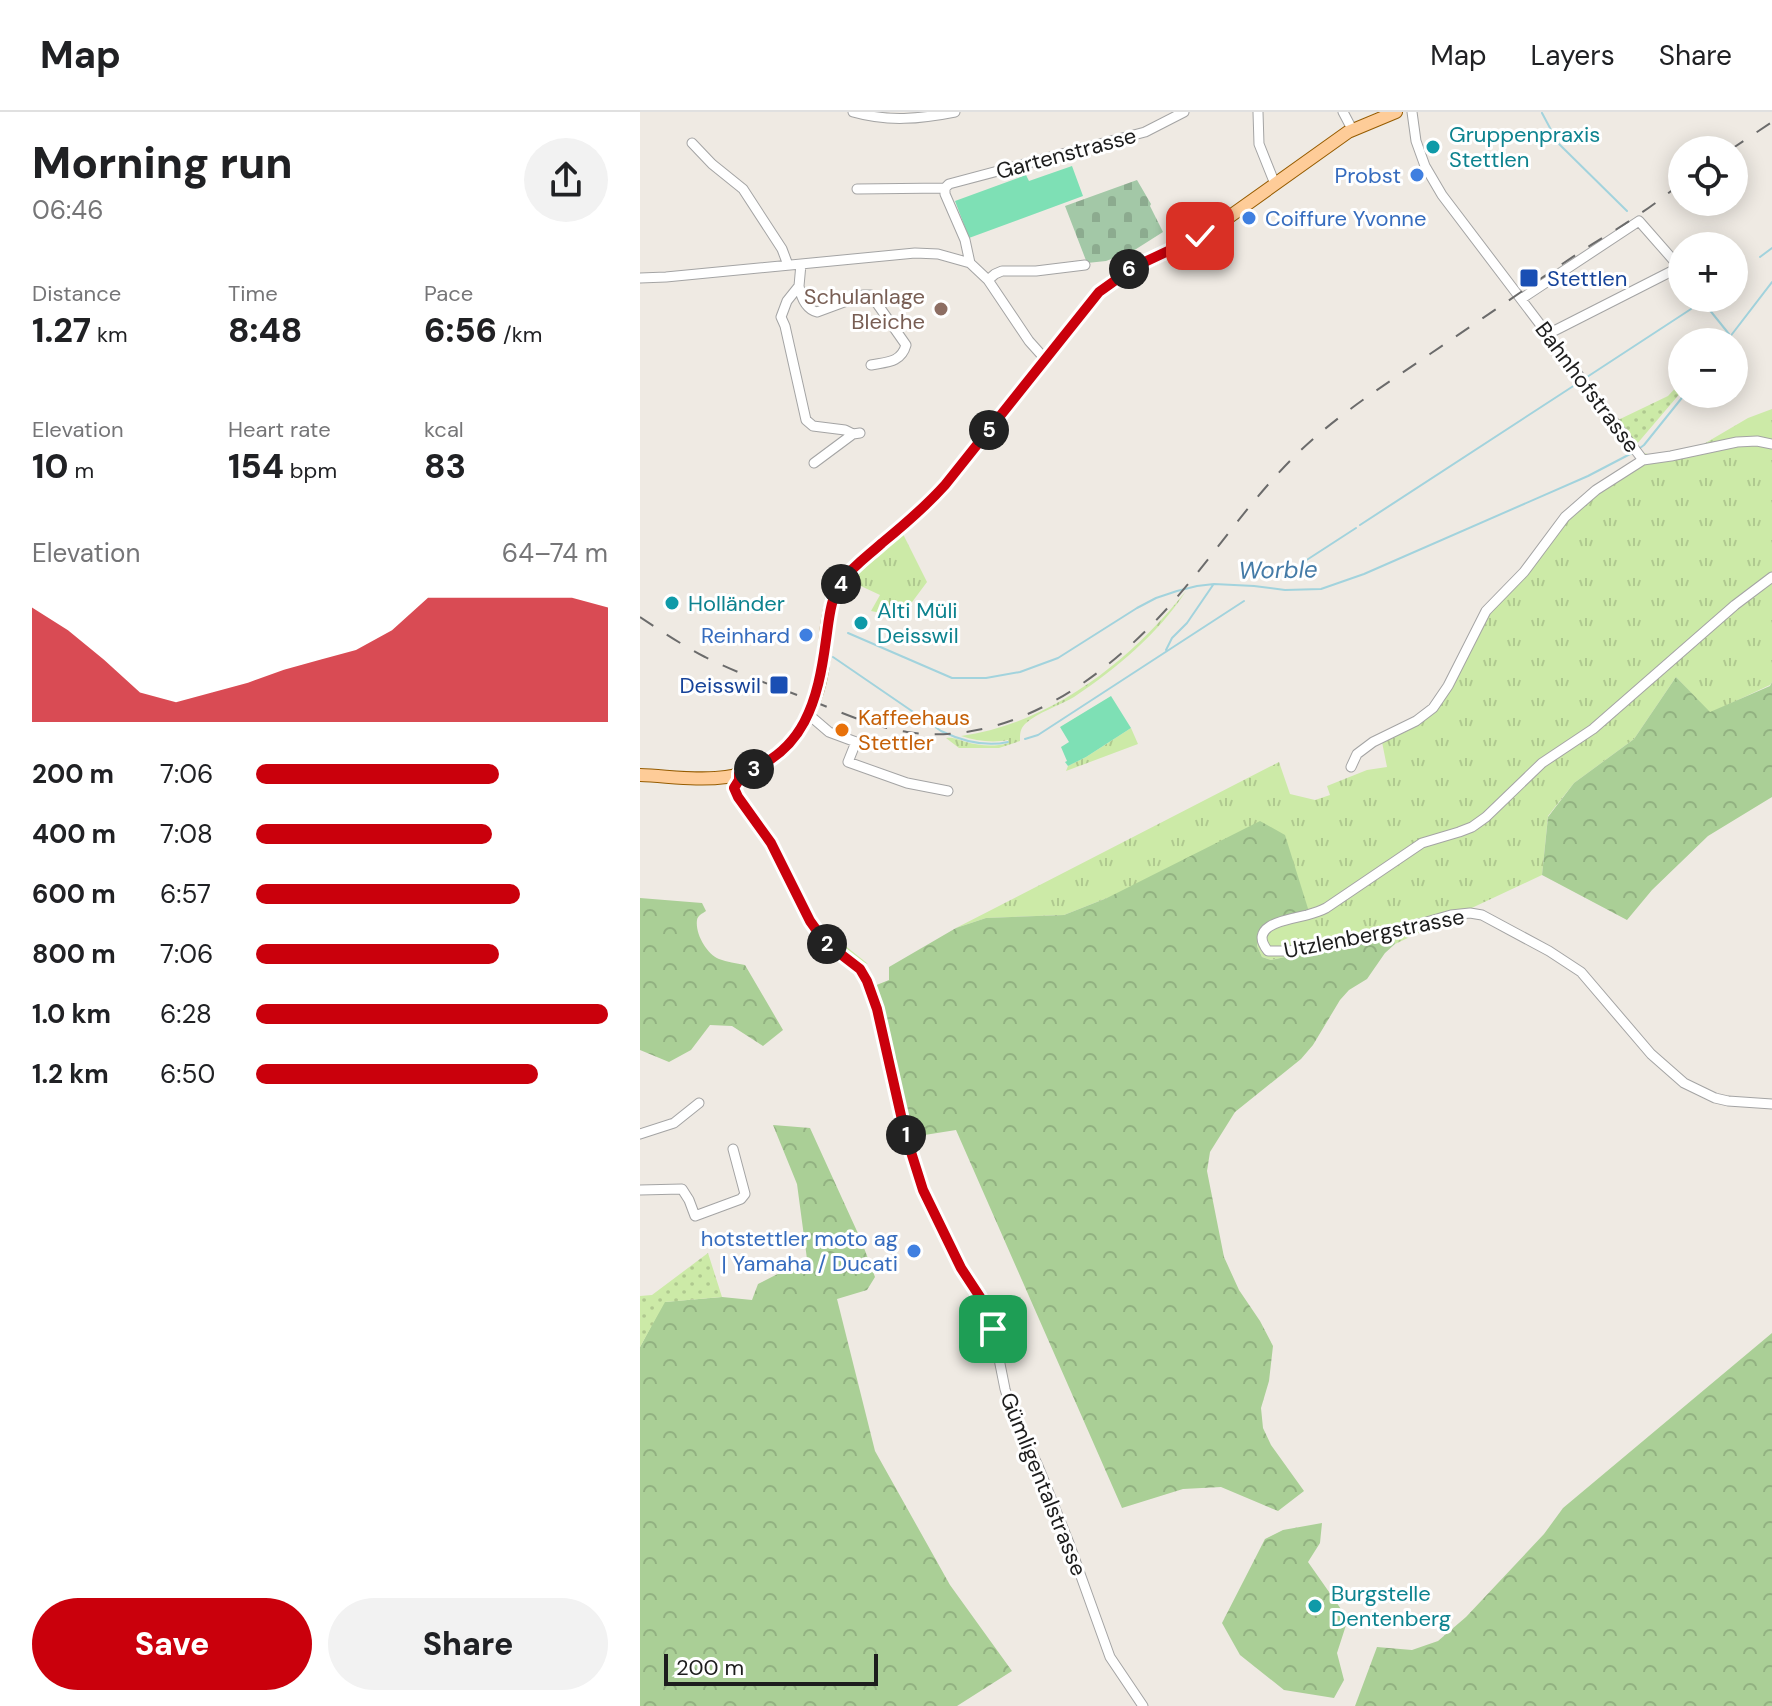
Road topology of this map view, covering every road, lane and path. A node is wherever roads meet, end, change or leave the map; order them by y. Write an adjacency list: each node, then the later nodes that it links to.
1 (853, 112): 8 (street)
2 (955, 112): 8 (street)
3 (1184, 112): 12 (street, Gartenstrasse)
4 (1258, 112): 11 (street)
5 (1343, 112): 9 (street)
6 (1394, 112): 9 (main road)
7 (1412, 112): 21 (street, Bahnhofstrasse)
8 (884, 115)
9 (1352, 129): 11 (main road)
10 (692, 143): 16 (street)
11 (1275, 184): 23 (main road)
12 (945, 188): 13 (street, Gartenstrasse); 14 (street)
13 (857, 189)
14 (970, 263): 15 (street); 19 (street)
15 (801, 264): 16 (street); 20 (street)
16 (788, 265): 18 (street)
17 (1085, 265): 19 (street)
18 (640, 278)
19 (988, 280): 23 (street)
20 (799, 286): 24 (street); 27 (street)
21 (1521, 299): 22 (street, Bahnhofstrasse); 22 (street)
22 (1548, 334): 26 (street, Bahnhofstrasse)
23 (1046, 360): 29 (main road)
24 (871, 365)
25 (1772, 444): 26 (street)
26 (1641, 458): 30 (street)
27 (814, 463)
28 (1772, 577): 37 (street, Utzlenbergstrasse)
29 (808, 714): 31 (main road); 35 (street)
30 (1351, 767)
31 (739, 774): 33 (main road); 34 (street)
32 (640, 775): 33 (main road)
33 (721, 777): 34 (street, Gümligentalstrasse)
34 (734, 790): 41 (street, Gümligentalstrasse)
35 (948, 791)
36 (699, 1103): 38 (street)
37 (1772, 1104)
38 (640, 1134)
39 (733, 1149): 40 (street)
40 (640, 1190)
41 (1143, 1706)

